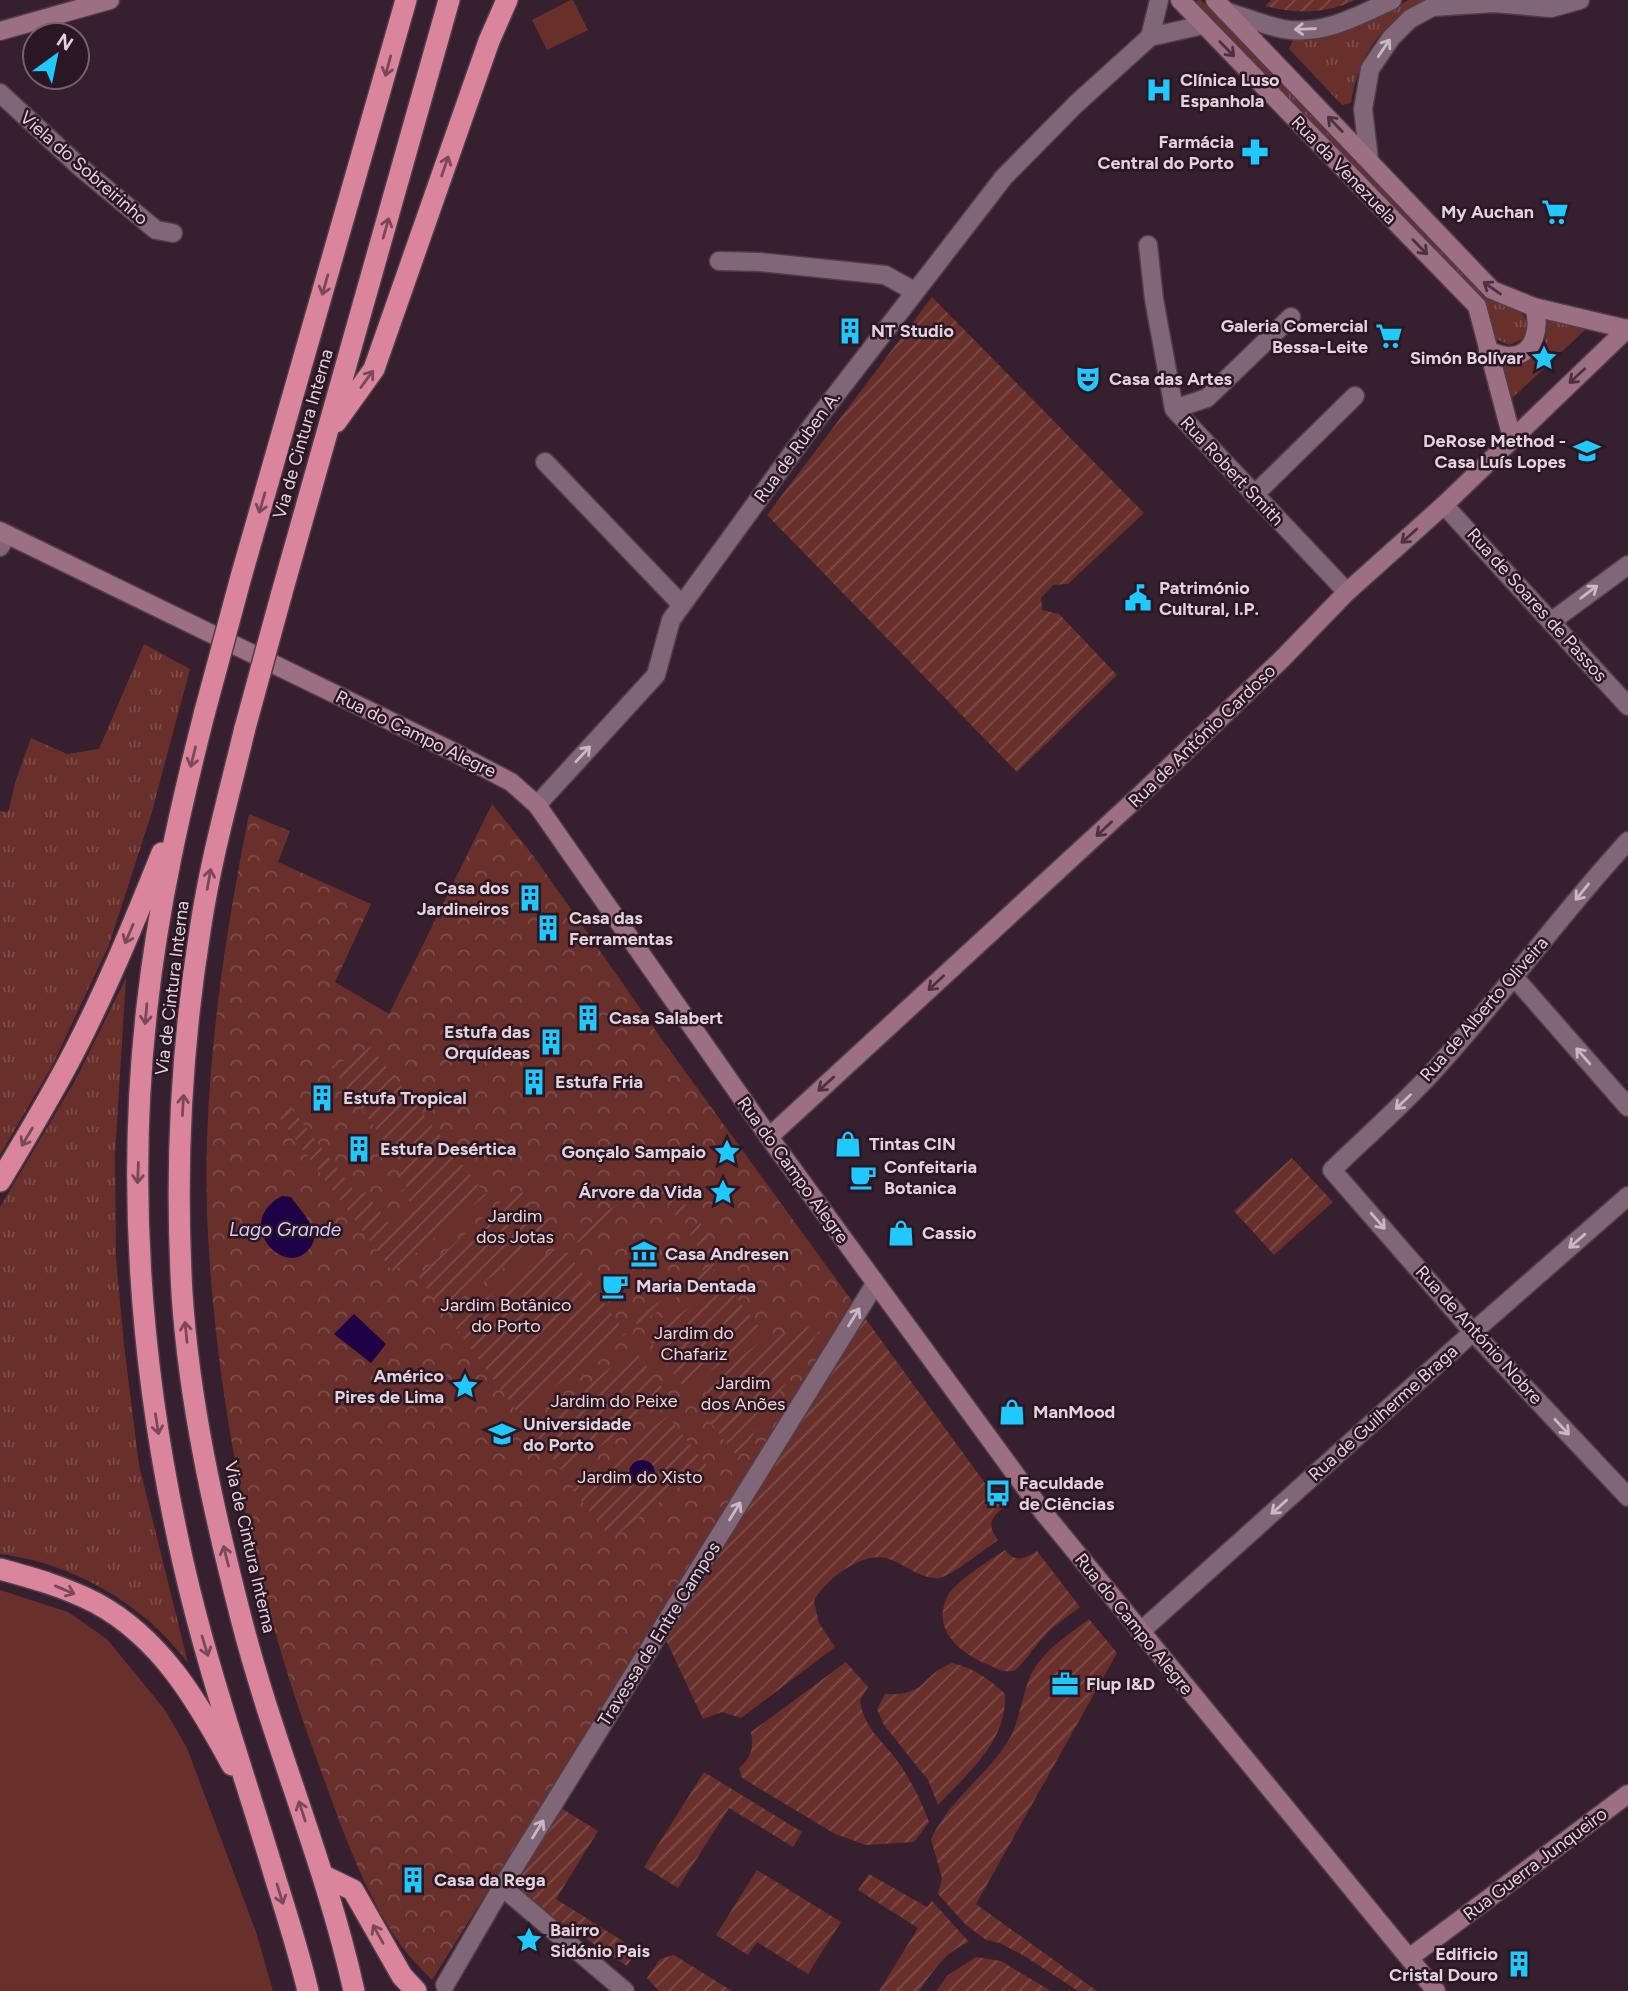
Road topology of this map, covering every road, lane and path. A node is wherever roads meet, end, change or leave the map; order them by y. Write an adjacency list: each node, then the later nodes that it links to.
1 (110, 0): 12 (street)
2 (406, 0): 37 (highway, Via de Cintura Interna, one-way to 37, bridge)
3 (449, 0): 26 (highway, Via de Cintura Interna, one-way to 3)
4 (507, 0): 26 (highway, one-way to 4)
5 (1159, 0): 13 (street)
6 (1180, 0): 11 (street, Rua da Venezuela)
7 (1392, 0): 10 (street, one-way to 10)
8 (1580, 0): 9 (street)
9 (1538, 3): 15 (street, one-way to 9)
10 (1220, 6): 15 (street, Rua da Venezuela, one-way to 10)
11 (1203, 24): 13 (street, Rua de Ruben A.); 23 (street, Rua da Venezuela, one-way to 23)
12 (0, 30)
13 (1150, 37): 19 (street, Rua de Ruben A.)
14 (0, 93): 16 (street, Viela do Sobreirinho)
15 (1369, 160): 20 (street, Rua da Venezuela, one-way to 15)
16 (173, 233)
17 (1148, 245): 25 (street, Rua Robert Smith)
18 (719, 261): 19 (street)
19 (914, 291): 34 (street, Rua de Ruben A.)
20 (1534, 307): 22 (street, Rua da Venezuela); 23 (street)
21 (1291, 317): 25 (street)
22 (1627, 328): 27 (street, Rua de António Cardoso, one-way to 27)
23 (1488, 351): 27 (street, Rua da Venezuela)
24 (1355, 396): 29 (street)
25 (1174, 409): 29 (street, Rua Robert Smith)
26 (327, 435): 53 (highway, Via de Cintura Interna, one-way to 26, bridge)
27 (1512, 438): 30 (street, Rua de António Cardoso)
28 (545, 462): 34 (street)
29 (1254, 495): 33 (street, Rua Robert Smith)
30 (1444, 505): 33 (street, Rua de António Cardoso, one-way to 33); 35 (street, Rua de Soares de Passos)
31 (2, 537): 38 (street, Rua do Campo Alegre)
32 (1628, 565): 35 (street, one-way to 32)
33 (1347, 592): 42 (street, Rua de António Cardoso, one-way to 42)
34 (682, 605): 38 (street, Rua de Ruben A., one-way to 34)
35 (1552, 621): 36 (street, Rua de Soares de Passos)
36 (1628, 706)
37 (182, 802): 44 (highway, one-way to 44); 52 (highway, Via de Cintura Interna, one-way to 52)
38 (537, 804): 42 (street, Rua do Campo Alegre)
39 (1628, 841): 40 (street, Rua de Alberto Oliveira, one-way to 40)
40 (1514, 977): 41 (street, one-way to 40); 43 (street, Rua de Alberto Oliveira, one-way to 43)
41 (1628, 1108)
42 (769, 1138): 46 (street, Rua do Campo Alegre)
43 (1332, 1170): 47 (street, Rua de António Nobre, one-way to 47)
44 (0, 1181)
45 (1628, 1196): 47 (street, Rua de Guilherme Braga, one-way to 47)
46 (874, 1284): 50 (street, Rua do Campo Alegre); 54 (street, Travessa de Entre Campos, one-way to 46)
47 (1474, 1332): 48 (street, Rua de António Nobre, one-way to 48); 50 (street, Rua de Guilherme Braga, one-way to 50)
48 (1628, 1497)
49 (0, 1569): 52 (highway, one-way to 52)
50 (1140, 1632): 55 (street, Rua do Campo Alegre)
51 (1628, 1794): 55 (street, Rua Guerra Junqueiro)
52 (254, 1805): 57 (highway, Via de Cintura Interna, one-way to 57)
53 (324, 1876): 58 (highway, Via de Cintura Interna); 59 (highway, one-way to 53)
54 (502, 1887): 56 (street, Travessa de Entre Campos); 60 (street)
55 (1409, 1958): 61 (street, Rua do Campo Alegre)
56 (445, 1985)
57 (308, 1991)
58 (354, 1991)
59 (416, 1991)
60 (625, 1991)
61 (1436, 1991)

